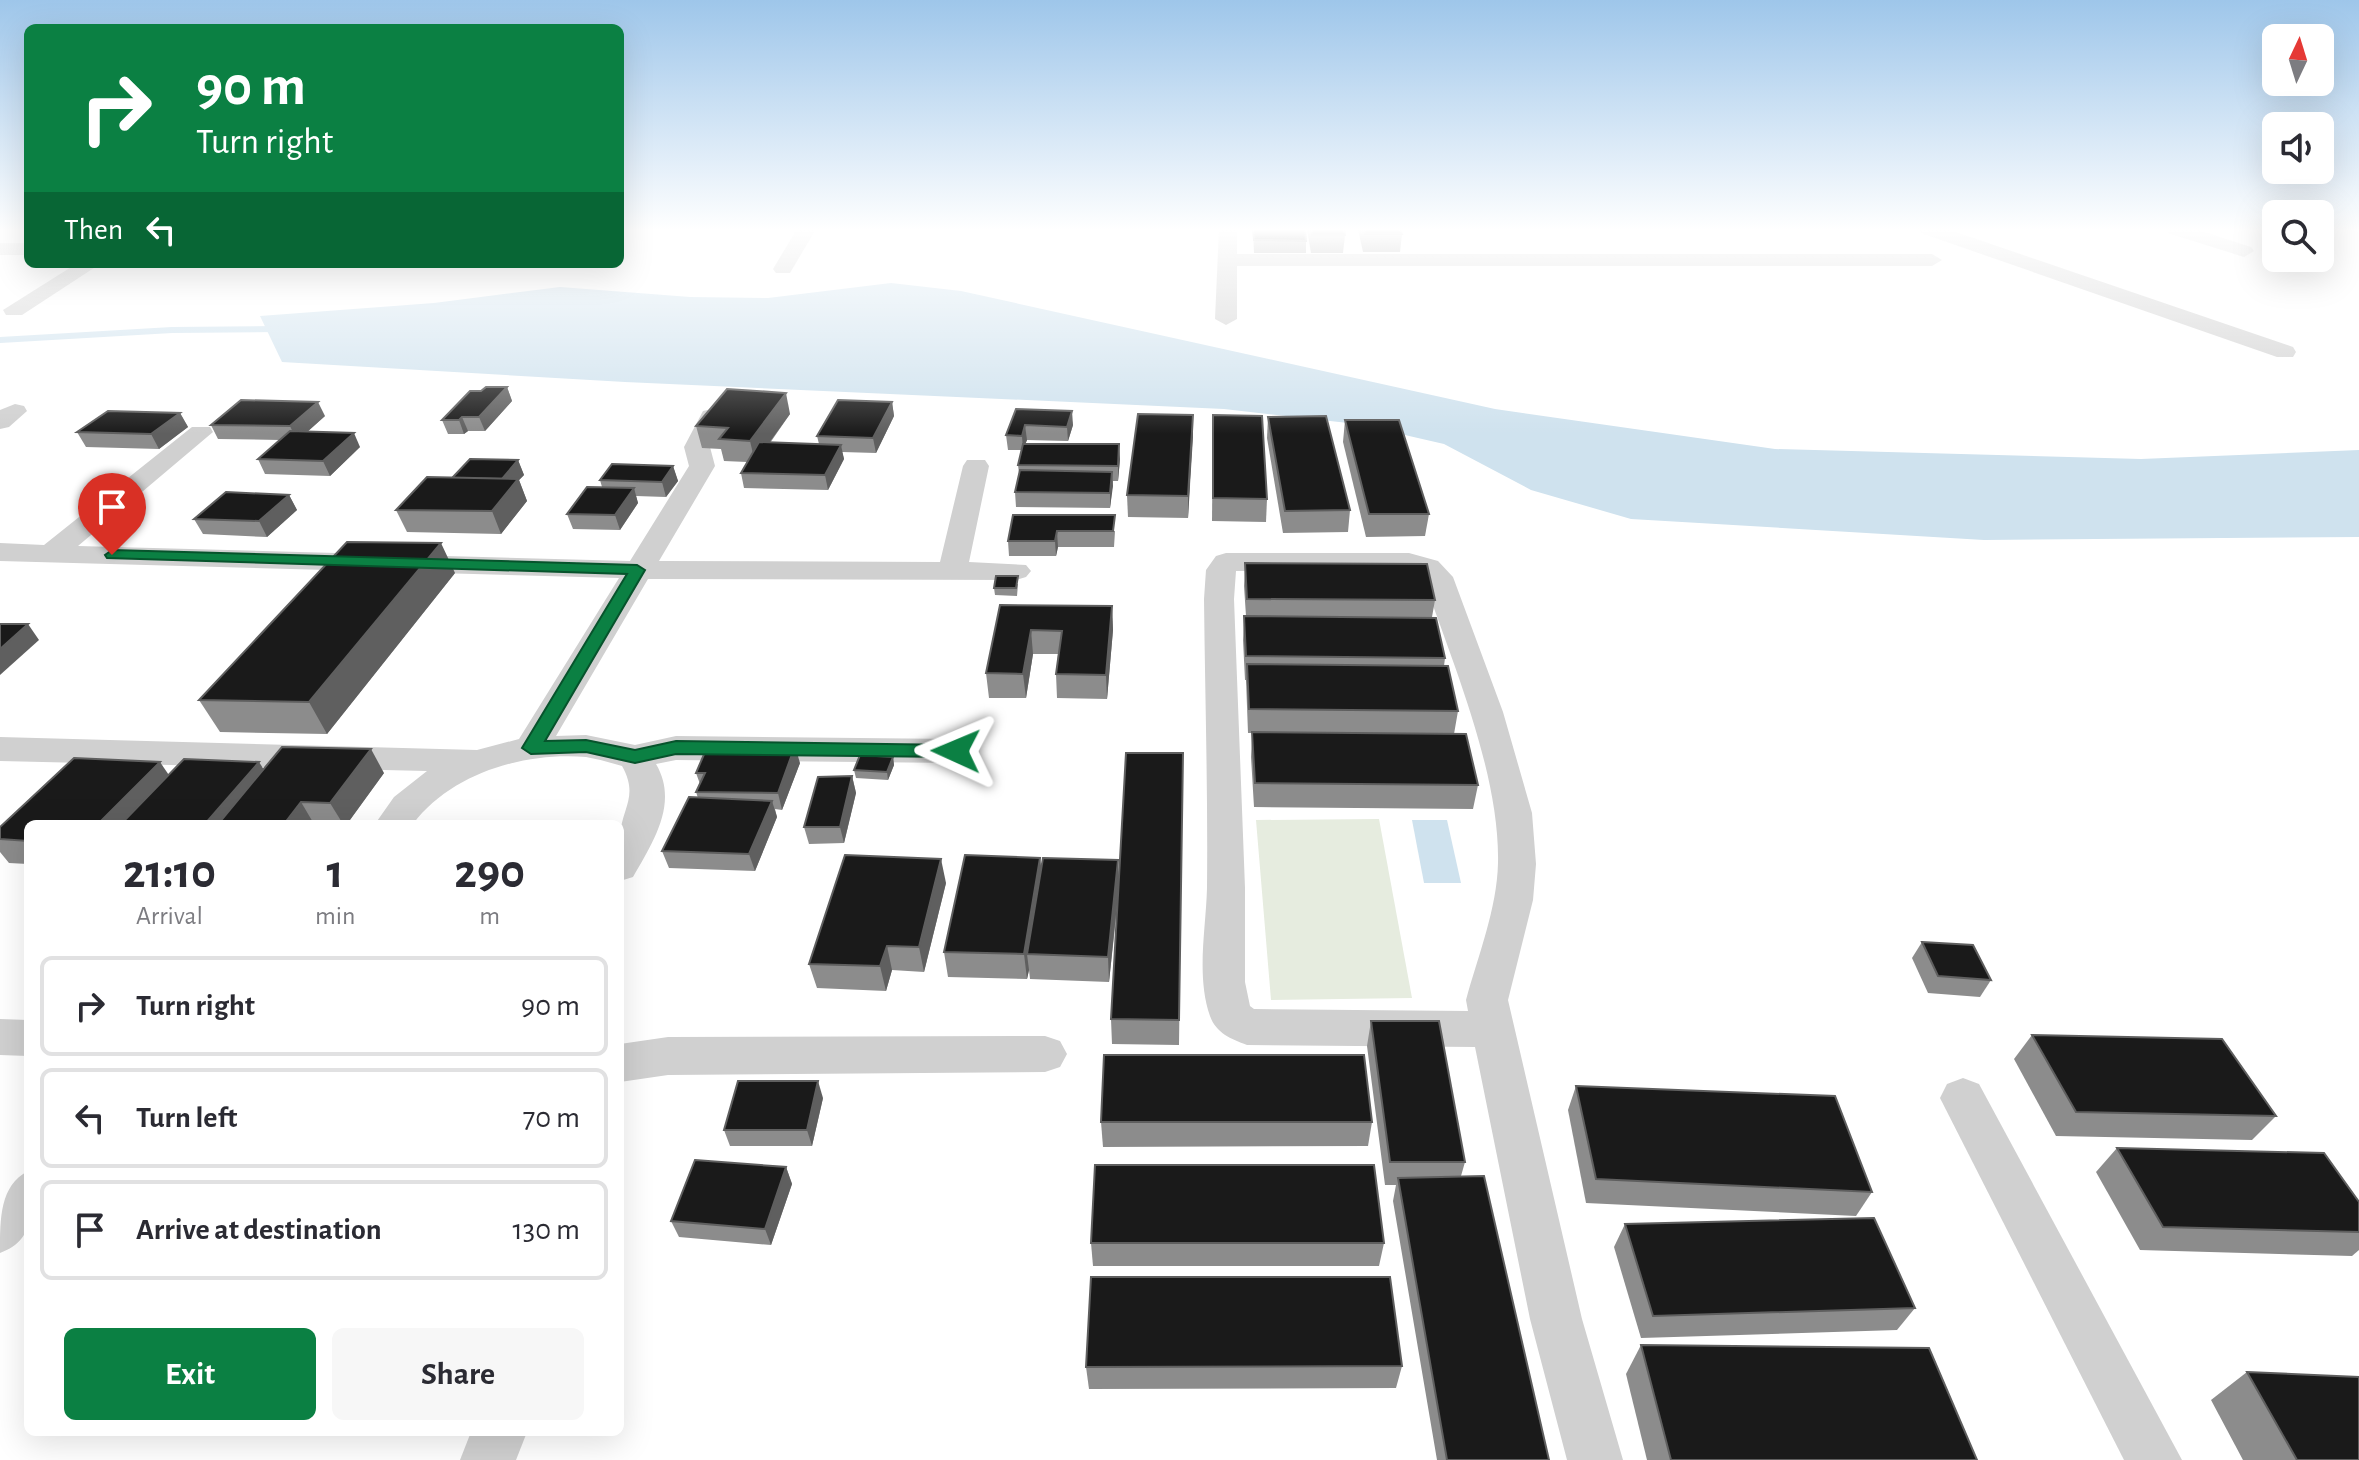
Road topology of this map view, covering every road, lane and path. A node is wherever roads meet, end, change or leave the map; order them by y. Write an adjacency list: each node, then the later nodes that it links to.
1 (35, 297): 4 (street)
2 (1226, 297): 5 (street)
3 (2126, 297): 6 (street)
4 (14, 310)
5 (1226, 319)
6 (2285, 352)
7 (712, 416): 12 (street)
8 (201, 432): 11 (street)
9 (976, 466): 13 (street)
10 (0, 552): 11 (street)
11 (51, 553): 12 (street)
12 (637, 570): 13 (street); 15 (street)
13 (953, 570): 14 (street)
14 (1016, 571)
15 (531, 748): 18 (street); 19 (street)
16 (0, 749): 19 (street)
17 (956, 751): 18 (street)
18 (635, 757): 21 (street)
19 (475, 760): 20 (street)
20 (396, 820)
21 (624, 859)
22 (1492, 1029): 22 (street); 32 (street)
23 (0, 1037): 24 (street)
24 (24, 1038)
25 (1045, 1054): 26 (street)
26 (624, 1062)
27 (1963, 1098): 33 (street)
28 (24, 1198): 29 (street)
29 (0, 1230)
30 (497, 1436): 31 (street)
31 (488, 1460)
32 (1595, 1460)
33 (2154, 1460)

